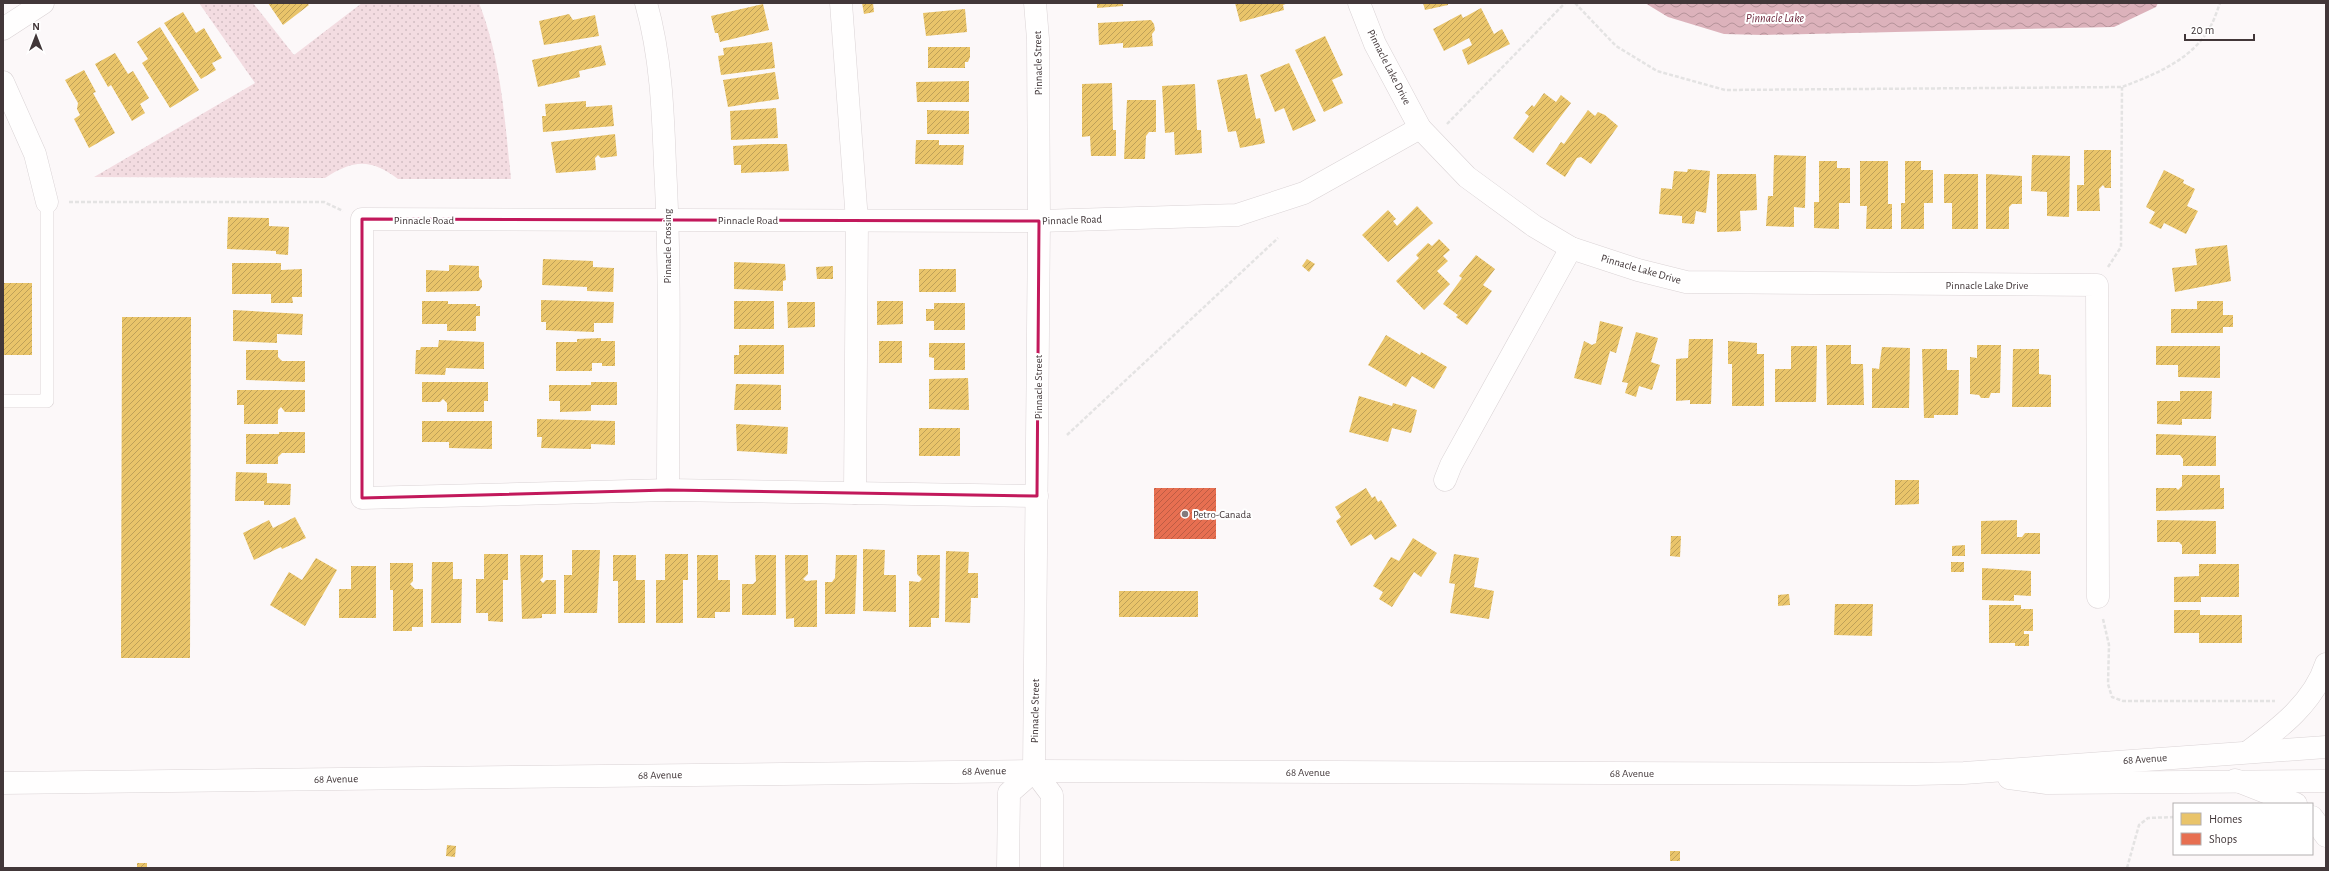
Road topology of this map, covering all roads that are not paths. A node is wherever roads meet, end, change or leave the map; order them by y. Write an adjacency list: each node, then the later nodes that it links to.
1 (42, 3): 6 (street)
2 (646, 3): 10 (street, Pinnacle Crossing)
3 (841, 3): 11 (street)
4 (1035, 3): 12 (street, Pinnacle Street)
5 (1359, 3): 8 (street, Pinnacle Lake Drive)
6 (3, 29)
7 (3, 82): 9 (street)
8 (1420, 128): 12 (street, Pinnacle Road); 13 (street, Pinnacle Lake Drive)
9 (47, 202): 14 (lane)
10 (668, 220): 11 (street, Pinnacle Road); 16 (street, Pinnacle Crossing); 16 (street, Pinnacle Road)
11 (857, 221): 12 (street, Pinnacle Road); 17 (street)
12 (1039, 221): 18 (street, Pinnacle Street)
13 (1571, 248): 15 (street); 19 (street, Pinnacle Lake Drive)
14 (3, 401)
15 (1444, 480)
16 (668, 490): 17 (street)
17 (855, 493): 18 (street)
18 (1037, 496): 23 (street, Pinnacle Street)
19 (2098, 597)
20 (2326, 664): 22 (street)
21 (2326, 747): 22 (street, 68 Avenue)
22 (2250, 751): 24 (street, 68 Avenue)
23 (1034, 771): 24 (street, 68 Avenue); 27 (street, 68 Avenue); 31 (street); 32 (street)
24 (1964, 773): 25 (street, 68 Avenue)
25 (2235, 780): 26 (street, 68 Avenue); 28 (street)
26 (2326, 781)
27 (3, 783)
28 (2293, 803)
29 (2313, 817): 30 (street)
30 (2326, 836)
31 (1008, 868)
32 (1052, 868)

